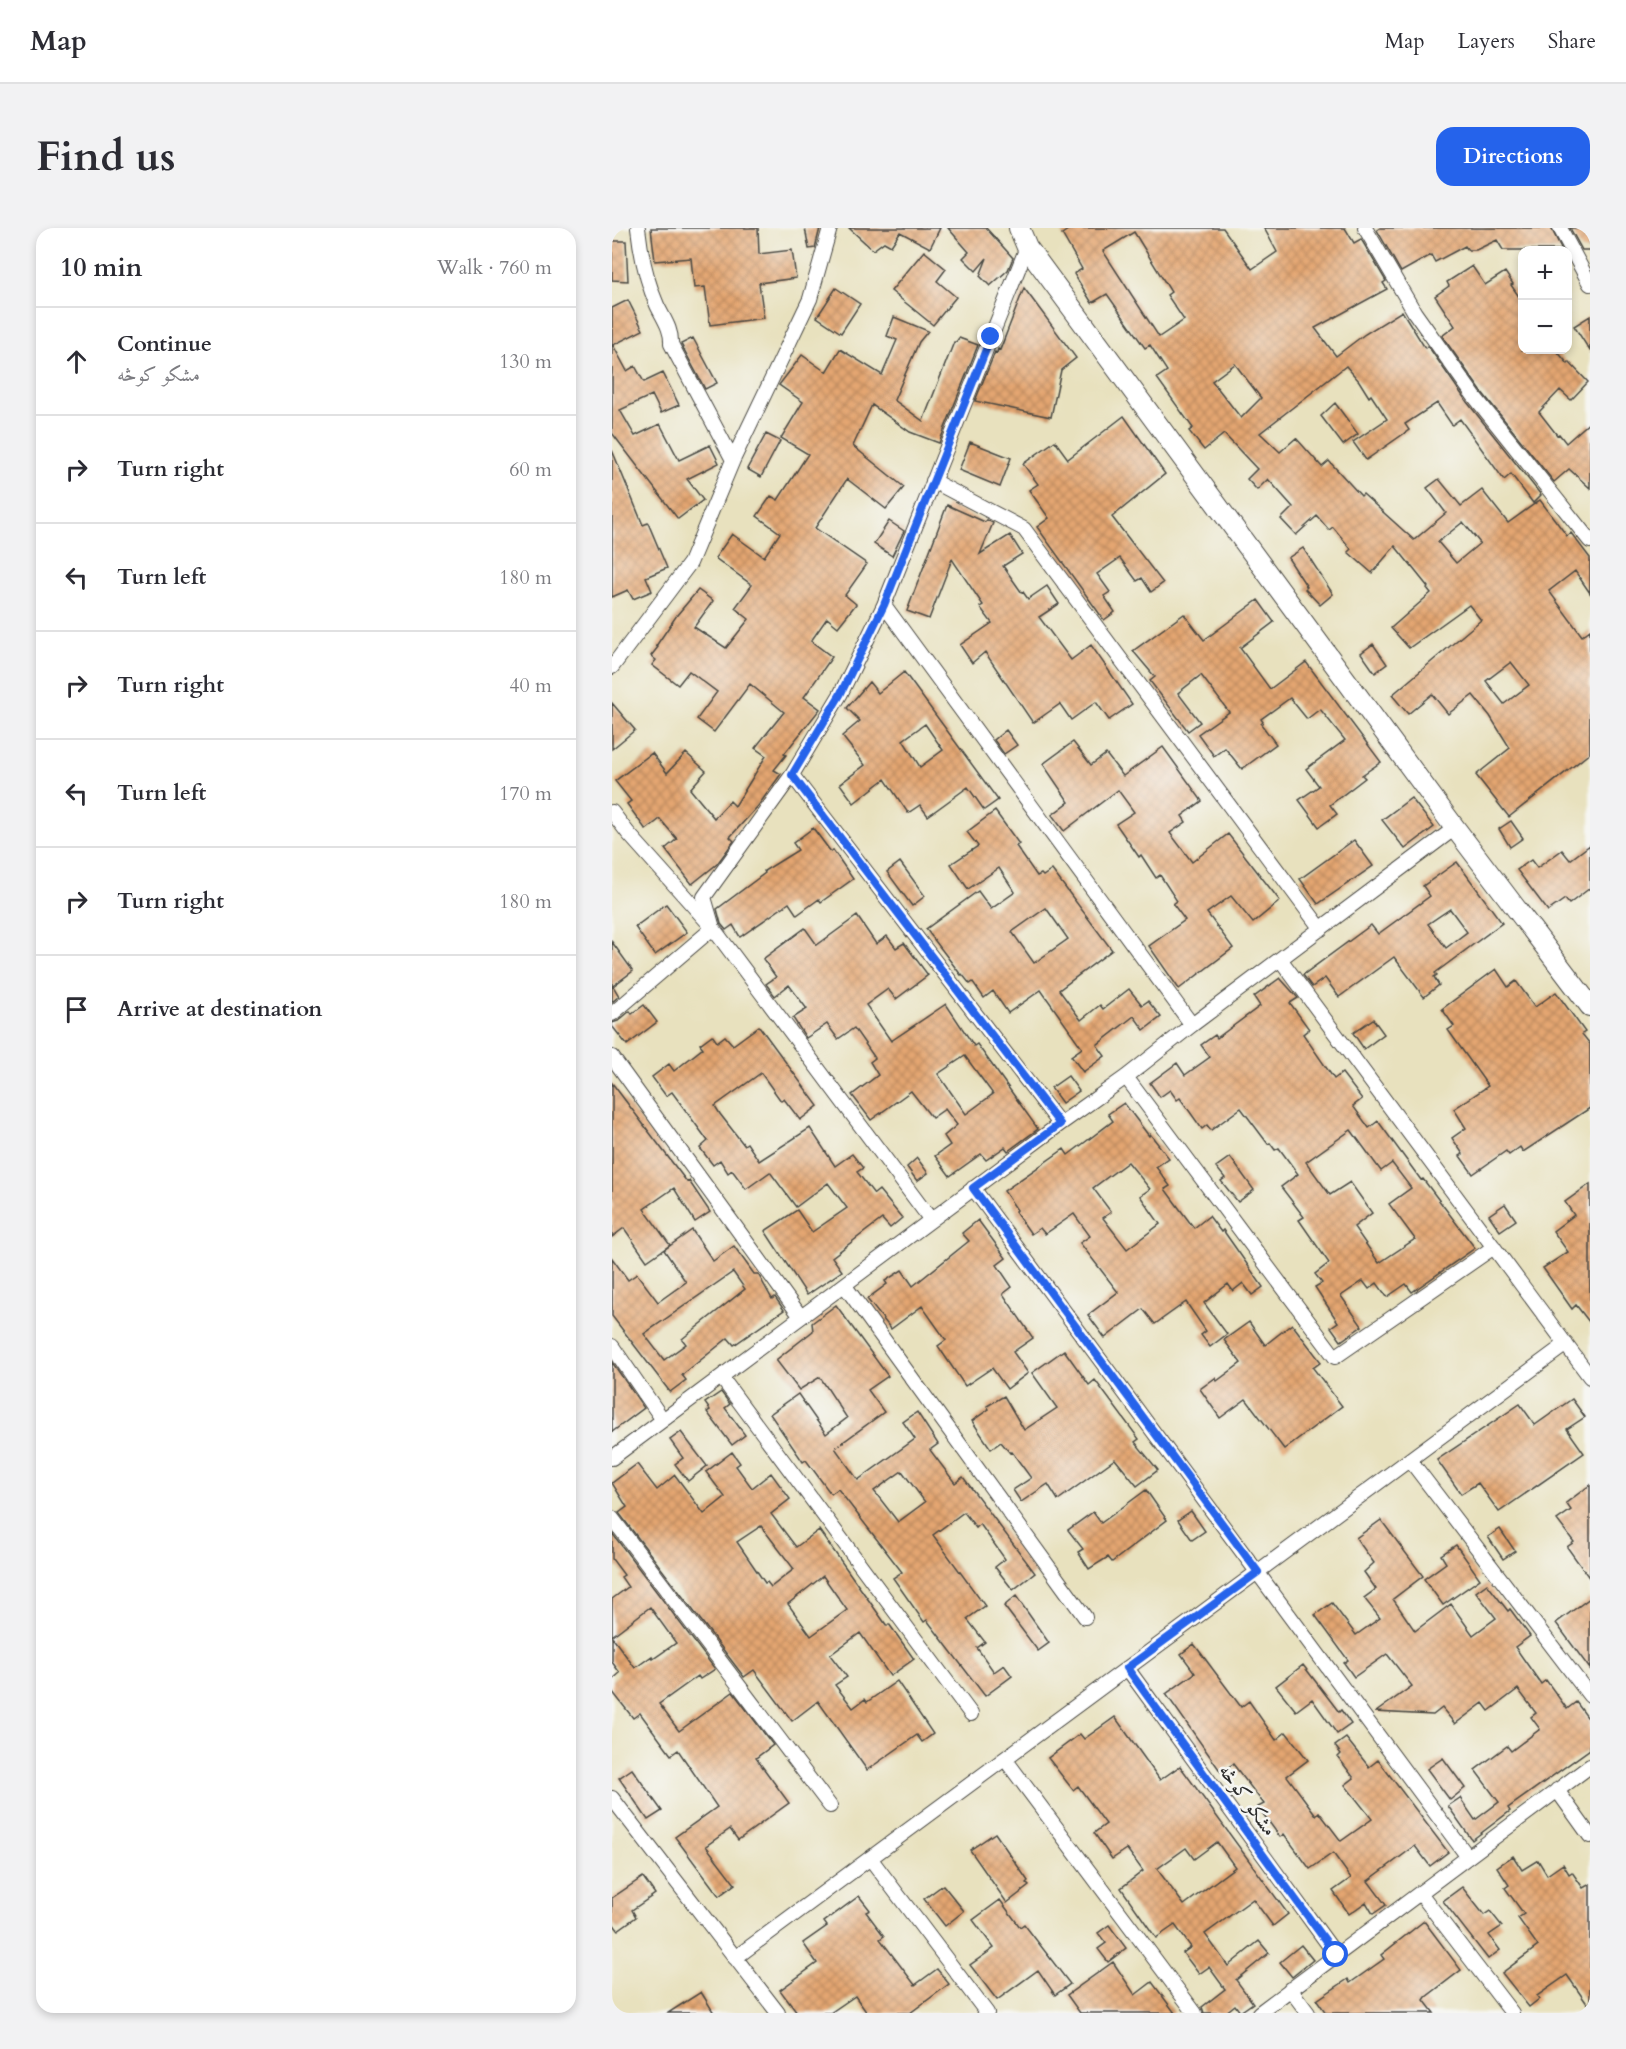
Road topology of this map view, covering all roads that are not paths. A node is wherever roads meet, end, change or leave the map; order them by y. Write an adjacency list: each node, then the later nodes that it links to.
1 (638, 228): 8 (street)
2 (830, 228): 8 (street)
3 (1019, 228): 6 (street)
4 (1365, 228): 10 (street)
5 (1560, 228): 7 (street)
6 (1028, 248): 9 (street); 15 (street)
7 (1590, 284)
8 (733, 460): 12 (street)
9 (933, 481): 11 (street); 17 (street)
10 (1590, 541)
11 (884, 605): 13 (street); 21 (street)
12 (612, 667)
13 (792, 775): 16 (street); 24 (street)
14 (612, 812): 16 (street)
15 (1455, 828): 17 (street); 19 (street)
16 (713, 928): 20 (street); 26 (street)
17 (1321, 929): 18 (street)
18 (1280, 959): 21 (street); 27 (street)
19 (1590, 1006)
20 (612, 1014)
21 (1192, 1025): 23 (street)
22 (612, 1057): 29 (street)
23 (1126, 1077): 24 (street); 27 (street)
24 (1060, 1124): 25 (street)
25 (973, 1188): 26 (street); 38 (street)
26 (931, 1220): 28 (street)
27 (1494, 1247): 30 (street)
28 (845, 1286): 29 (street); 39 (street)
29 (801, 1317): 32 (street)
30 (1566, 1344): 33 (street); 36 (street)
31 (612, 1346): 34 (street)
32 (721, 1377): 34 (street); 42 (street)
33 (1590, 1377)
34 (663, 1420): 35 (street)
35 (612, 1458)
36 (1410, 1460): 38 (street); 41 (street)
37 (612, 1518): 47 (street)
38 (1258, 1572): 40 (street); 49 (street)
39 (1085, 1617)
40 (1127, 1668): 43 (street); 52 (street, مشکو کوڅه)
41 (1590, 1696)
42 (971, 1714)
43 (1005, 1759): 50 (street); 57 (street)
44 (1590, 1766): 45 (street)
45 (1557, 1790): 48 (street); 49 (street)
46 (612, 1798): 53 (street)
47 (830, 1806)
48 (1590, 1836)
49 (1468, 1857): 51 (street)
50 (870, 1858): 53 (street); 56 (street)
51 (1420, 1893): 52 (street); 60 (street)
52 (1336, 1955): 54 (street)
53 (735, 1958): 55 (street)
54 (1290, 1989): 58 (street); 59 (street)
55 (778, 2013)
56 (987, 2013)
57 (1195, 2013)
58 (1259, 2013)
59 (1308, 2013)
60 (1512, 2013)

